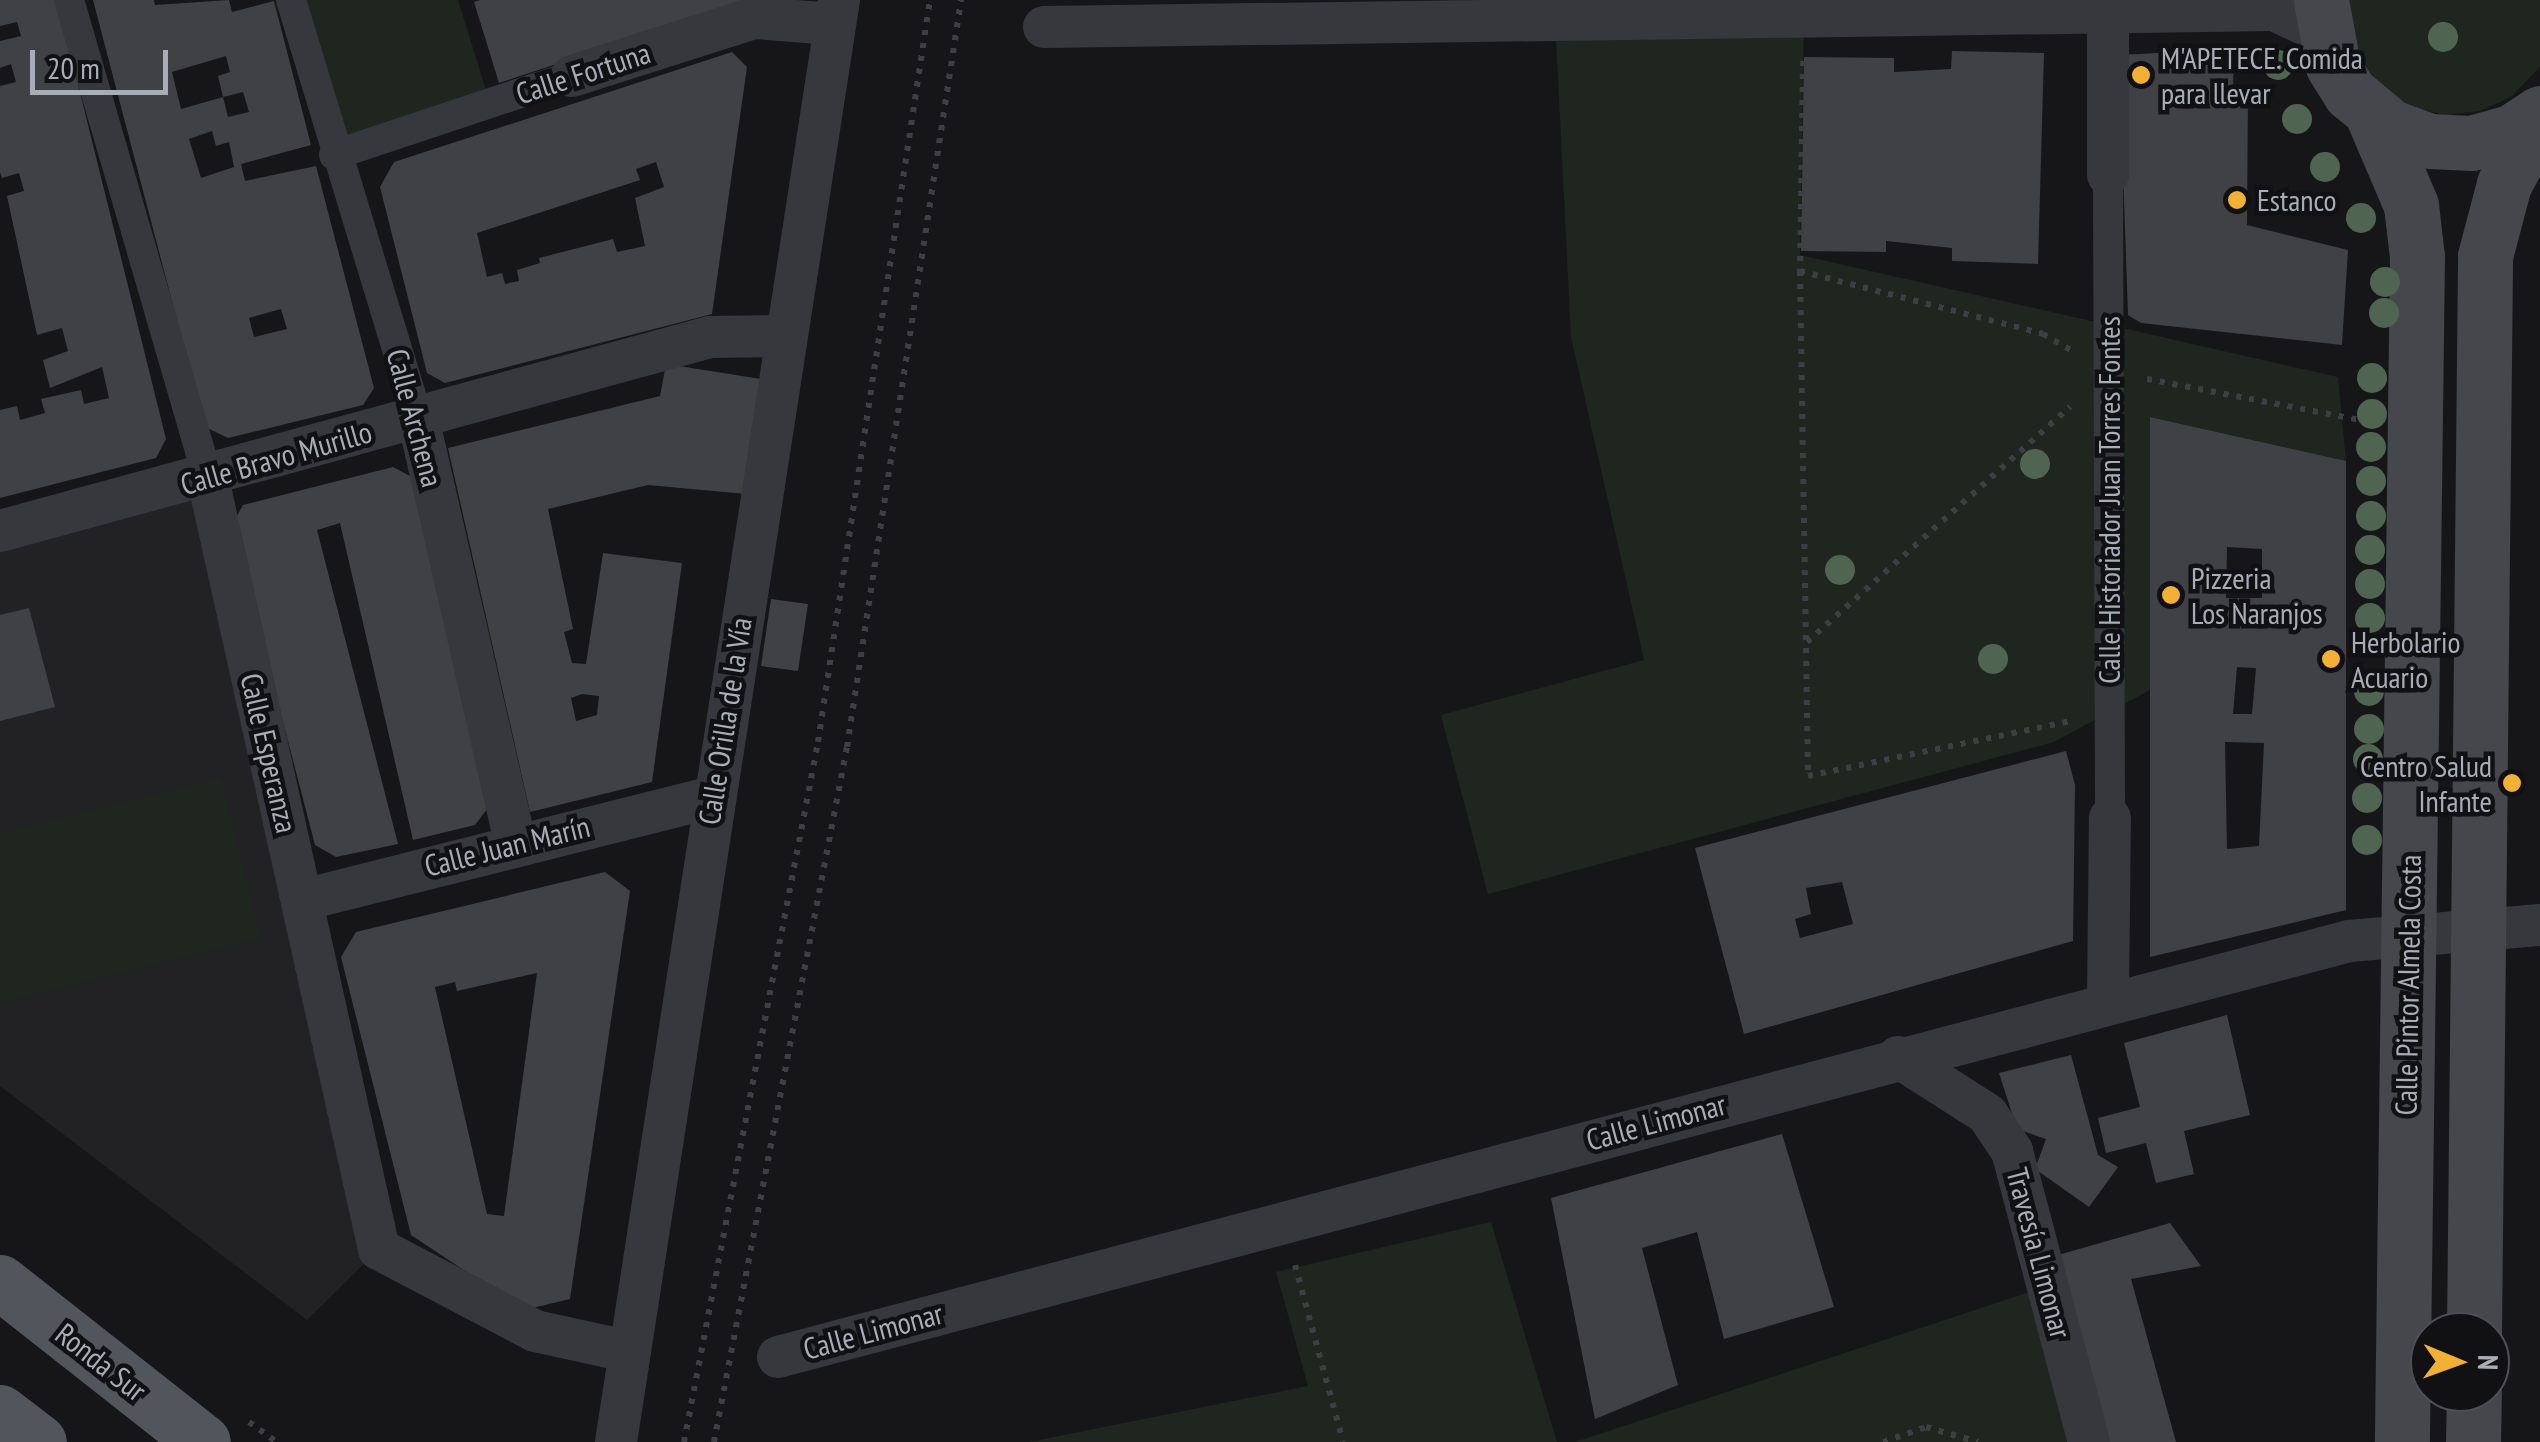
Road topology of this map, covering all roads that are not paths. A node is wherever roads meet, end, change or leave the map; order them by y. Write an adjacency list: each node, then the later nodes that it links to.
1 (69, 0): 14 (street, Calle Esperanza)
2 (291, 0): 10 (street, Calle Archena)
3 (2108, 6): 4 (street); 6 (street); 11 (street, Calle Historiador Juan Torres Fontes)
4 (2305, 11): 9 (main road)
5 (837, 12): 7 (street, Calle Fortuna); 12 (street, Calle Orilla de la Vía)
6 (1044, 27)
7 (572, 76): 10 (street, Calle Fortuna)
8 (2540, 115): 9 (main road); 21 (main road)
9 (2373, 116): 22 (main road, Calle Pintor Almela Costa)
10 (334, 155): 13 (street, Calle Archena)
11 (2108, 175): 17 (street, Calle Historiador Juan Torres Fontes)
12 (786, 336): 13 (street, Calle Bravo Murillo); 16 (street, Calle Orilla de la Vía)
13 (418, 418): 14 (street, Calle Bravo Murillo); 18 (street, Calle Archena)
14 (208, 479): 15 (street, Calle Bravo Murillo); 19 (street, Calle Esperanza)
15 (0, 531)
16 (712, 797): 18 (street, Calle Juan Marín); 27 (street, Calle Orilla de la Vía)
17 (2110, 818): 23 (street, Calle Historiador Juan Torres Fontes)
18 (515, 842): 19 (street, Calle Juan Marín)
19 (303, 900): 27 (street, Calle Esperanza)
20 (2540, 925): 21 (street, Calle Limonar)
21 (2478, 930): 22 (street, Calle Limonar); 26 (main road)
22 (2409, 936): 23 (street, Calle Limonar); 35 (main road, Calle Pintor Almela Costa)
23 (2108, 1001): 24 (street, Calle Limonar)
24 (1898, 1057): 28 (street, Calle Limonar); 34 (street, Travesía Limonar)
25 (0, 1282): 32 (main road, Ronda Sur)
26 (2474, 1312)
27 (627, 1351): 33 (street, Calle Orilla de la Vía)
28 (778, 1357)
29 (0, 1412): 31 (main road)
30 (2474, 1412): 36 (main road)
31 (39, 1442)
32 (202, 1442)
33 (616, 1442)
34 (2090, 1442)
35 (2402, 1442)
36 (2473, 1442)

